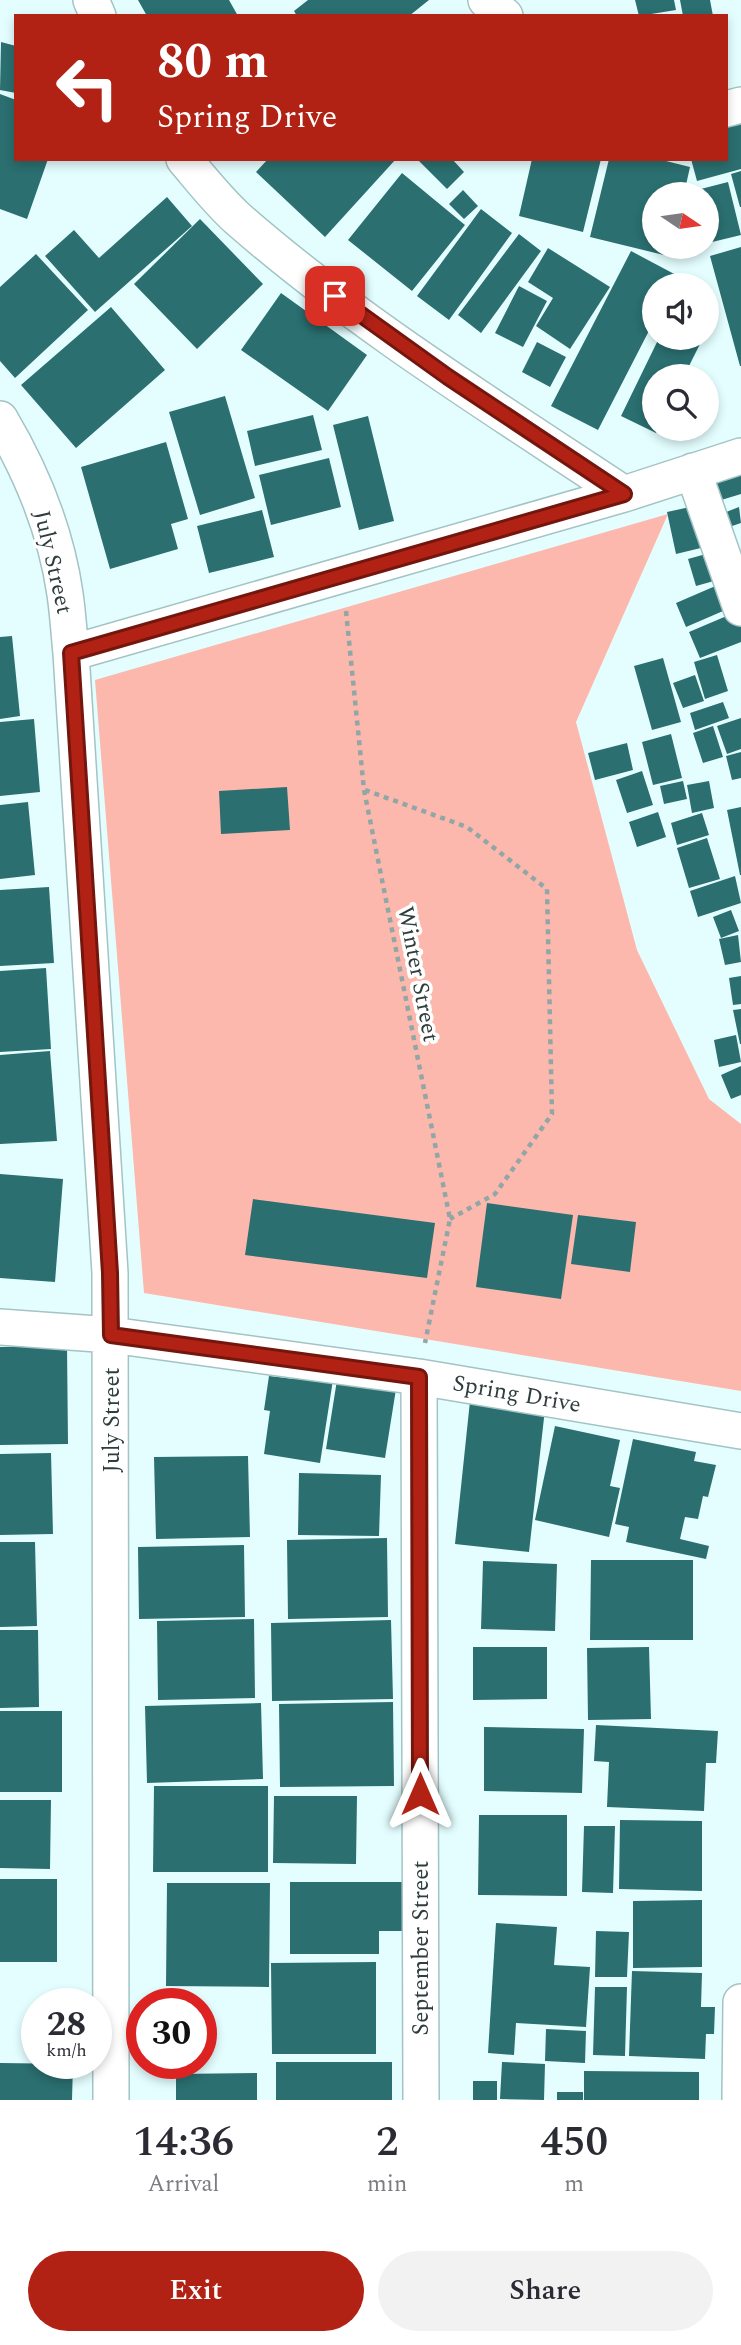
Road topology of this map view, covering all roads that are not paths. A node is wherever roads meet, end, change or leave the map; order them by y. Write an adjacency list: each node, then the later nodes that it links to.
1 (486, 0): 2 (street)
2 (503, 14)
3 (186, 161): 7 (street)
4 (0, 419): 9 (street, July Street)
5 (741, 456): 6 (street)
6 (685, 473): 7 (street); 8 (street)
7 (624, 494): 9 (street)
8 (741, 608)
9 (71, 653): 11 (street, July Street)
10 (0, 1327): 11 (street, Spring Drive)
11 (111, 1335): 12 (street, Spring Drive); 16 (street, July Street)
12 (419, 1377): 13 (street, Spring Drive); 17 (street, September Street)
13 (741, 1431)
14 (741, 2002): 15 (street)
15 (740, 2091)
16 (111, 2100)
17 (421, 2100)

